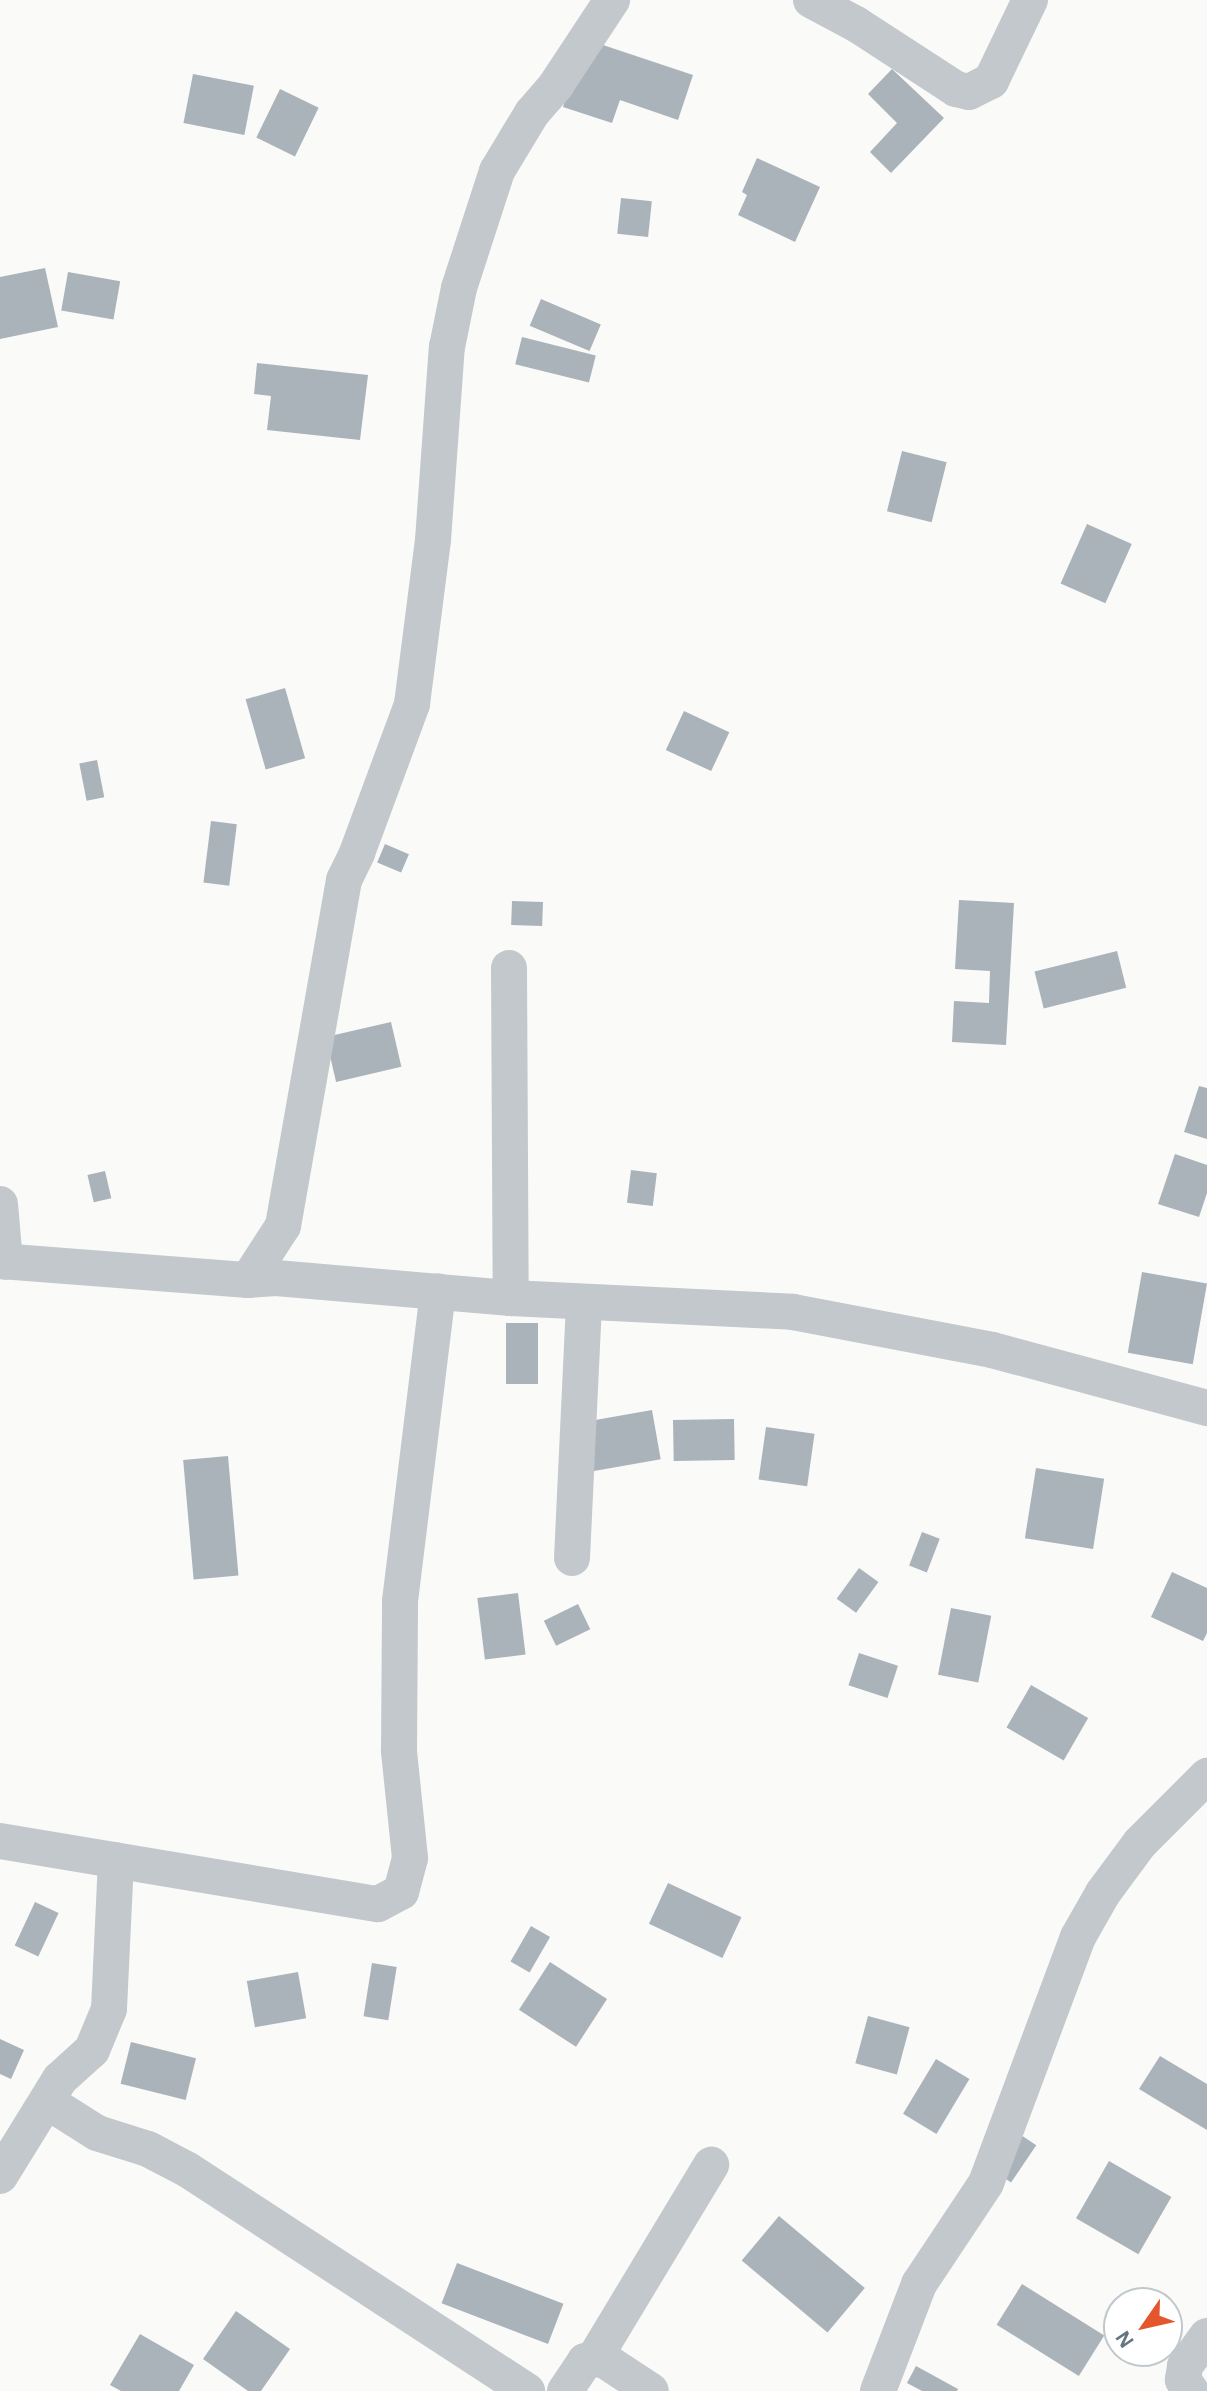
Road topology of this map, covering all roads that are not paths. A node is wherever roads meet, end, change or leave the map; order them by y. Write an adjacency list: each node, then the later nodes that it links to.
1 (612, 0): 6 (street)
2 (811, 0): 3 (street)
3 (1030, 0)
4 (509, 968): 11 (street)
5 (0, 1204): 7 (street)
6 (283, 1226): 8 (street); 9 (street)
7 (3, 1261): 8 (street)
8 (248, 1280): 9 (street)
9 (309, 1281): 10 (street)
10 (438, 1291): 11 (street); 17 (street)
11 (511, 1298): 12 (street)
12 (584, 1302): 13 (street); 14 (street)
13 (1207, 1408)
14 (572, 1558)
15 (1207, 1776): 26 (street)
16 (0, 1841): 17 (street)
17 (116, 1860): 18 (street)
18 (48, 2102): 20 (street); 23 (street)
19 (711, 2165): 22 (street)
20 (0, 2176)
21 (1207, 2336): 27 (street)
22 (594, 2359): 24 (street); 25 (street)
23 (527, 2391)
24 (565, 2391)
25 (651, 2391)
26 (878, 2391)
27 (1191, 2391)

